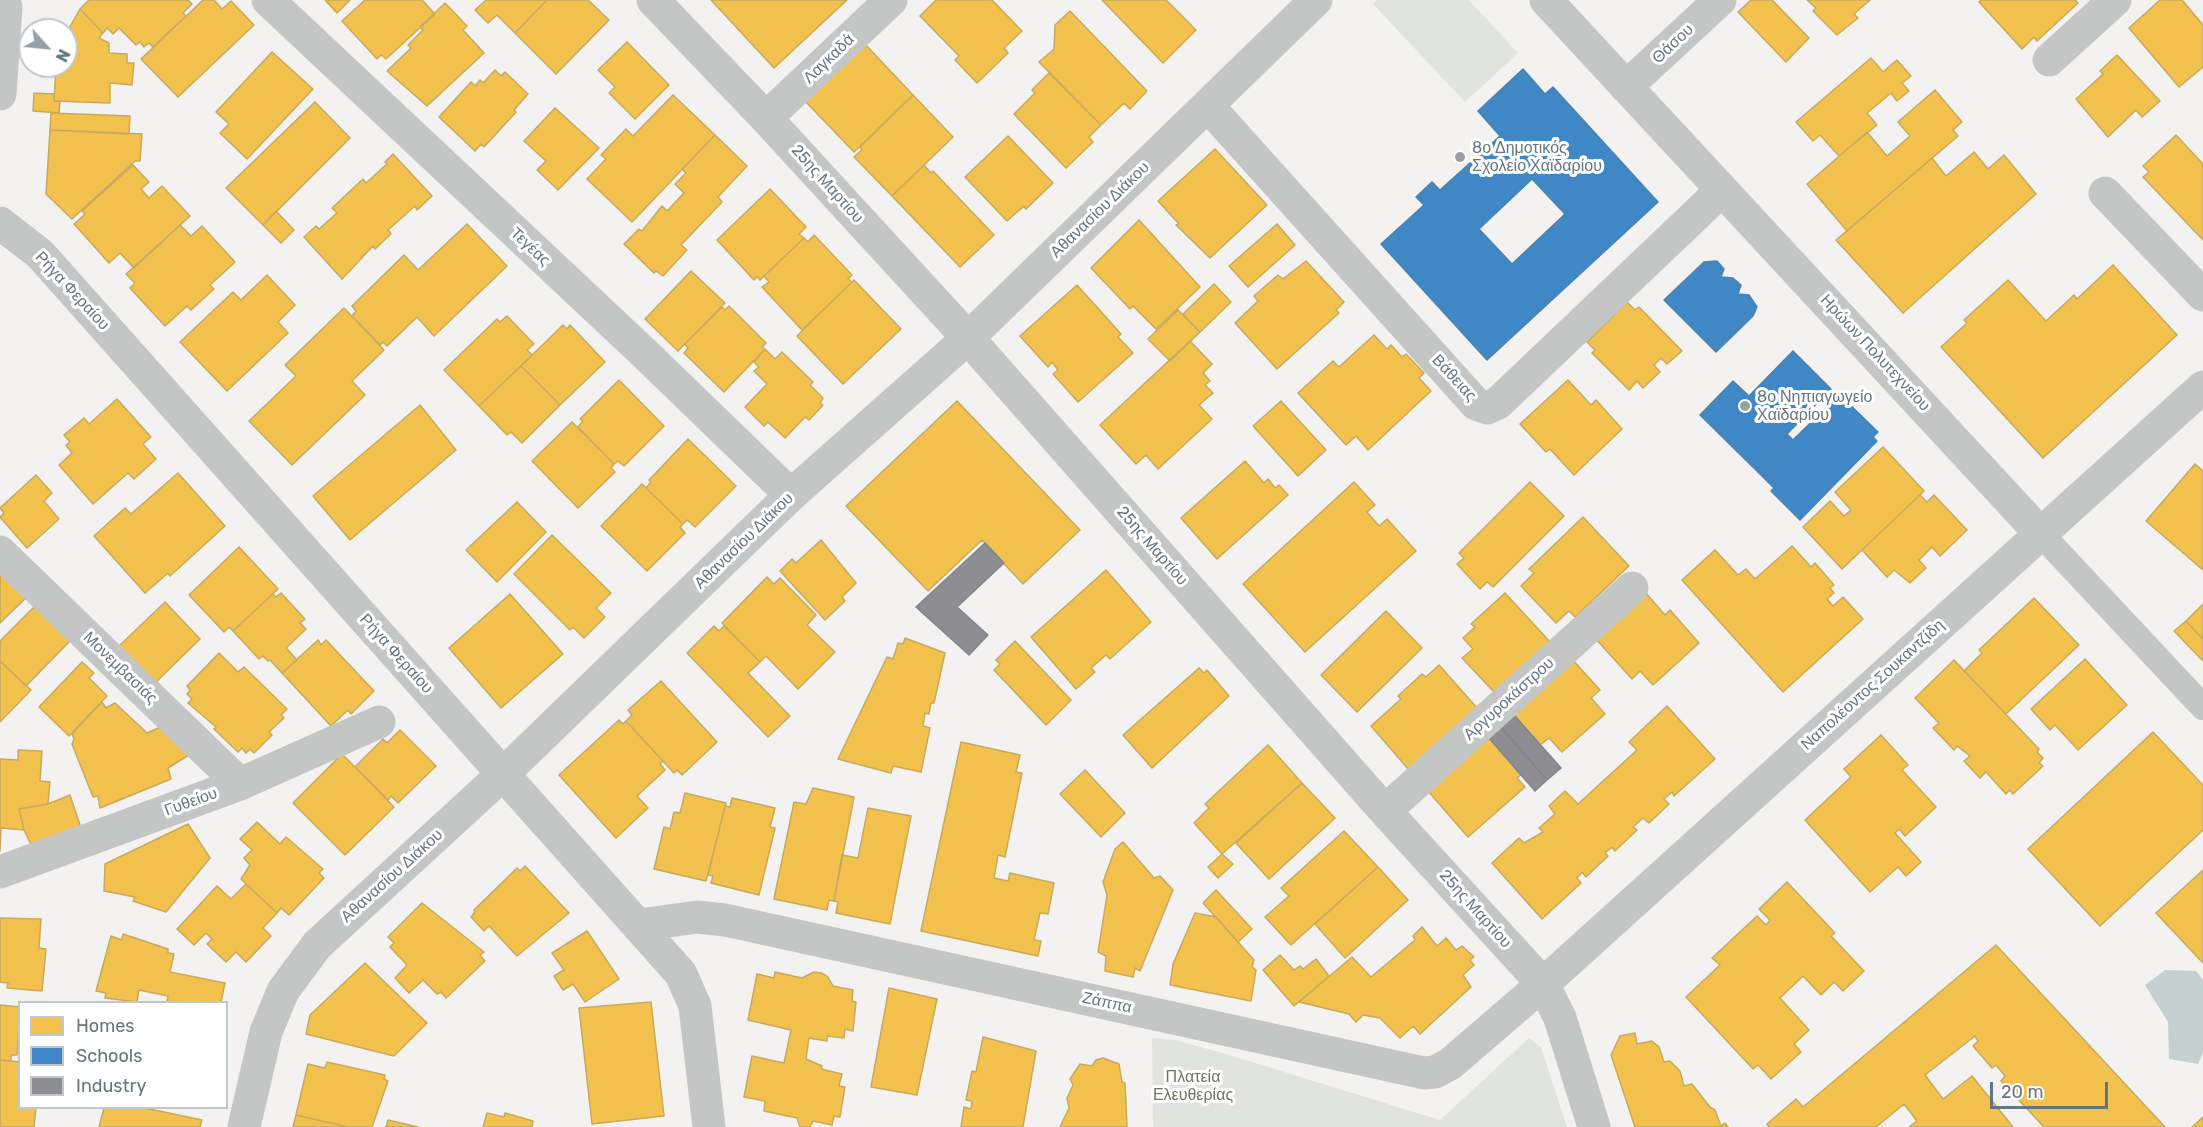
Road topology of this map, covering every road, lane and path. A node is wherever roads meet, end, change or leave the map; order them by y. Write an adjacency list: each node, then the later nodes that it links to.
1 (3, 0): 11 (street)
2 (268, 0): 20 (street, Τεγέας)
3 (653, 0): 13 (street, 25ης Μαρτίου)
4 (891, 0): 13 (street, Λαγκαδά)
5 (1316, 0): 12 (street, Αθανασίου Διάκου)
6 (1546, 0): 10 (street, Ηρώων Πολυτεχνείου)
7 (1720, 0): 10 (street, Θάσου)
8 (2115, 0): 9 (street)
9 (2049, 60)
10 (1626, 87): 14 (street, Ηρώων Πολυτεχνείου)
11 (0, 94)
12 (1208, 106): 14 (street, Βάθειας); 18 (street, Αθανασίου Διάκου)
13 (766, 118): 18 (street, 25ης Μαρτίου)
14 (1722, 190): 21 (street, Ηρώων Πολυτεχνείου)
15 (2104, 194): 17 (street)
16 (0, 223): 26 (street, Ρήγα Φεραίου)
17 (2203, 296)
18 (968, 338): 20 (street, Αθανασίου Διάκου); 28 (street, 25ης Μαρτίου)
19 (2203, 387): 21 (street, Ναπολέοντος Σουκαντζίδη)
20 (791, 495): 26 (street, Αθανασίου Διάκου)
21 (2040, 533): 24 (street, Ηρώων Πολυτεχνείου); 31 (street, Ναπολέοντος Σουκαντζίδη)
22 (0, 552): 27 (street, Μονεμβασιάς)
23 (1632, 588): 28 (street, Αργυροκάστρου)
24 (2203, 706)
25 (379, 722): 27 (street, Γυθείου)
26 (502, 775): 30 (street, Ρήγα Φεραίου); 32 (street, Αθανασίου Διάκου)
27 (240, 784): 29 (street, Γυθείου)
28 (1385, 811): 31 (street, 25ης Μαρτίου)
29 (0, 872)
30 (640, 925): 31 (street, Ζάππα); 33 (street, Ρήγα Φεραίου)
31 (1543, 984): 34 (street, 25ης Μαρτίου)
32 (244, 1127)
33 (709, 1127)
34 (1594, 1127)

